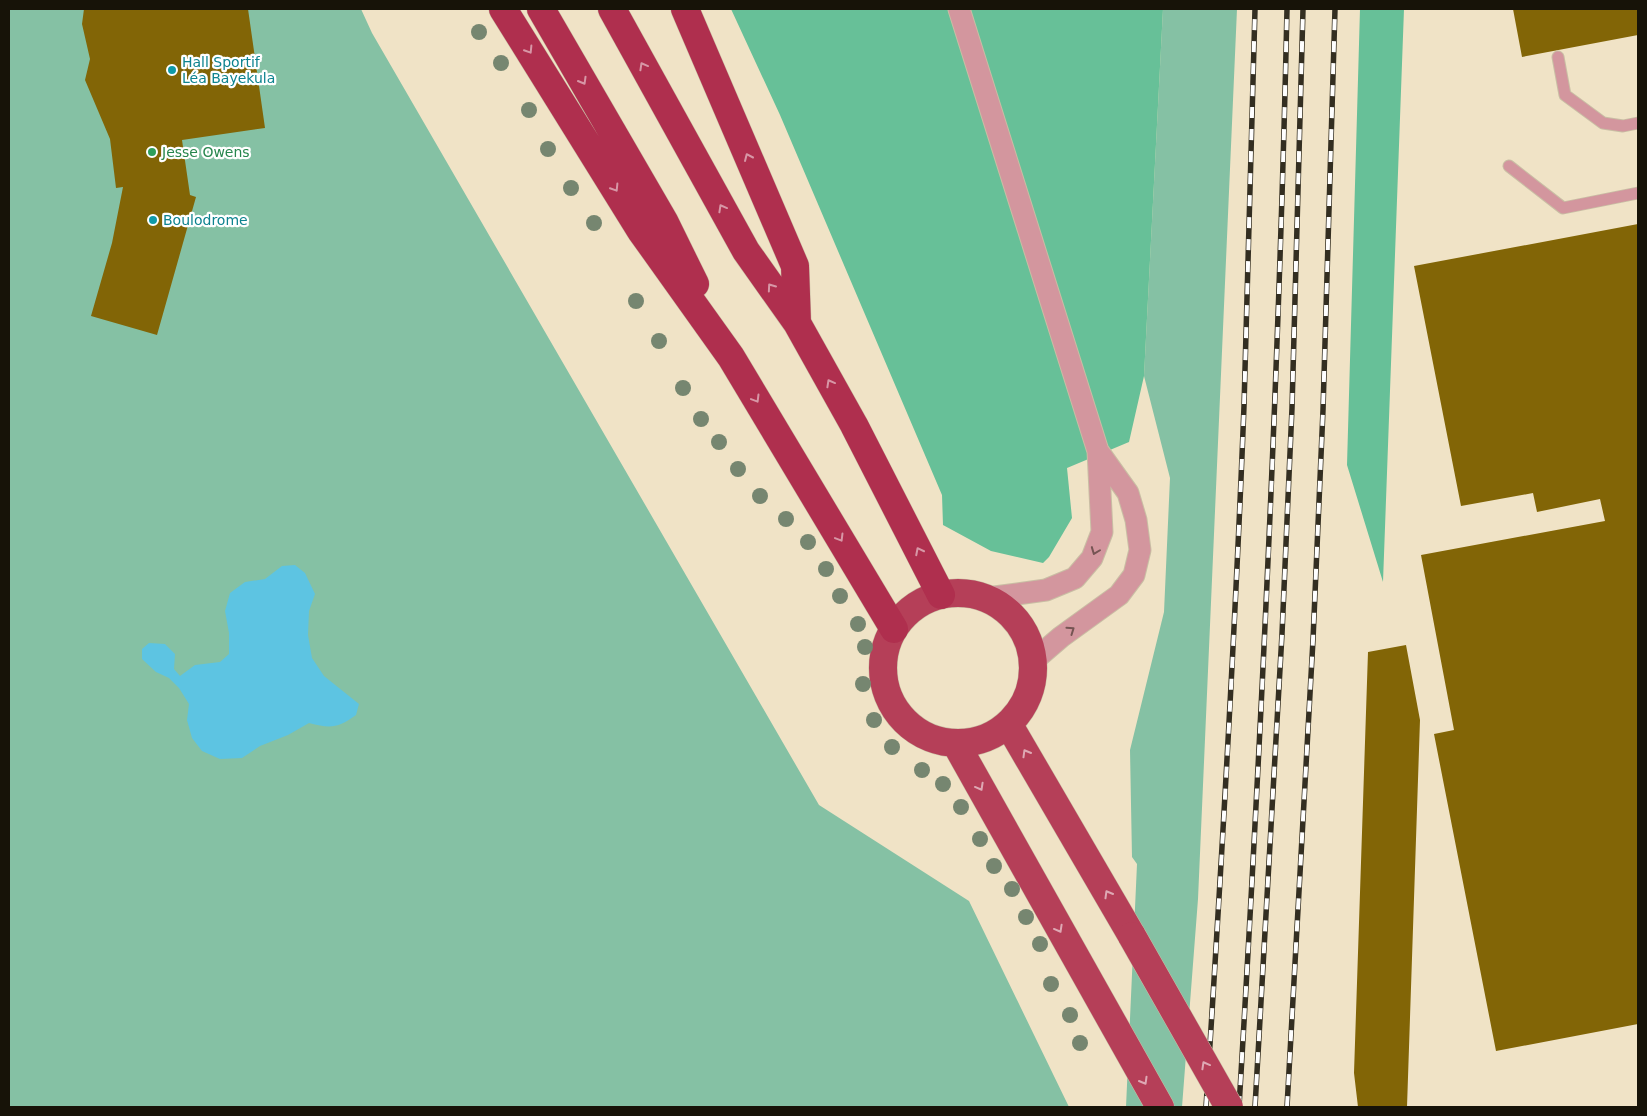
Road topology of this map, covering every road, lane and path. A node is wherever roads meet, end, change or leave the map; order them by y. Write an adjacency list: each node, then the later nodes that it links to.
1 (503, 9): 13 (highway, one-way to 13)
2 (541, 9): 13 (highway, one-way to 13)
3 (612, 9): 12 (highway, one-way to 3)
4 (679, 9): 7 (highway)
5 (685, 9): 7 (highway)
6 (959, 9): 14 (street)
7 (703, 55): 12 (highway, one-way to 7)
8 (1558, 58): 9 (lane)
9 (1638, 123)
10 (1509, 166): 11 (lane)
11 (1638, 194)
12 (797, 323): 15 (highway, one-way to 12)
13 (731, 357): 17 (highway, one-way to 17)
14 (1098, 451): 16 (street, one-way to 16); 18 (street, one-way to 14)
15 (941, 595): 16 (highway); 17 (highway)
16 (987, 598): 18 (highway)
17 (894, 629): 20 (highway)
18 (1034, 661): 19 (highway)
19 (1009, 725): 20 (highway); 22 (highway, one-way to 19, bridge)
20 (956, 744): 21 (highway, one-way to 21)
21 (1160, 1107)
22 (1228, 1107)

